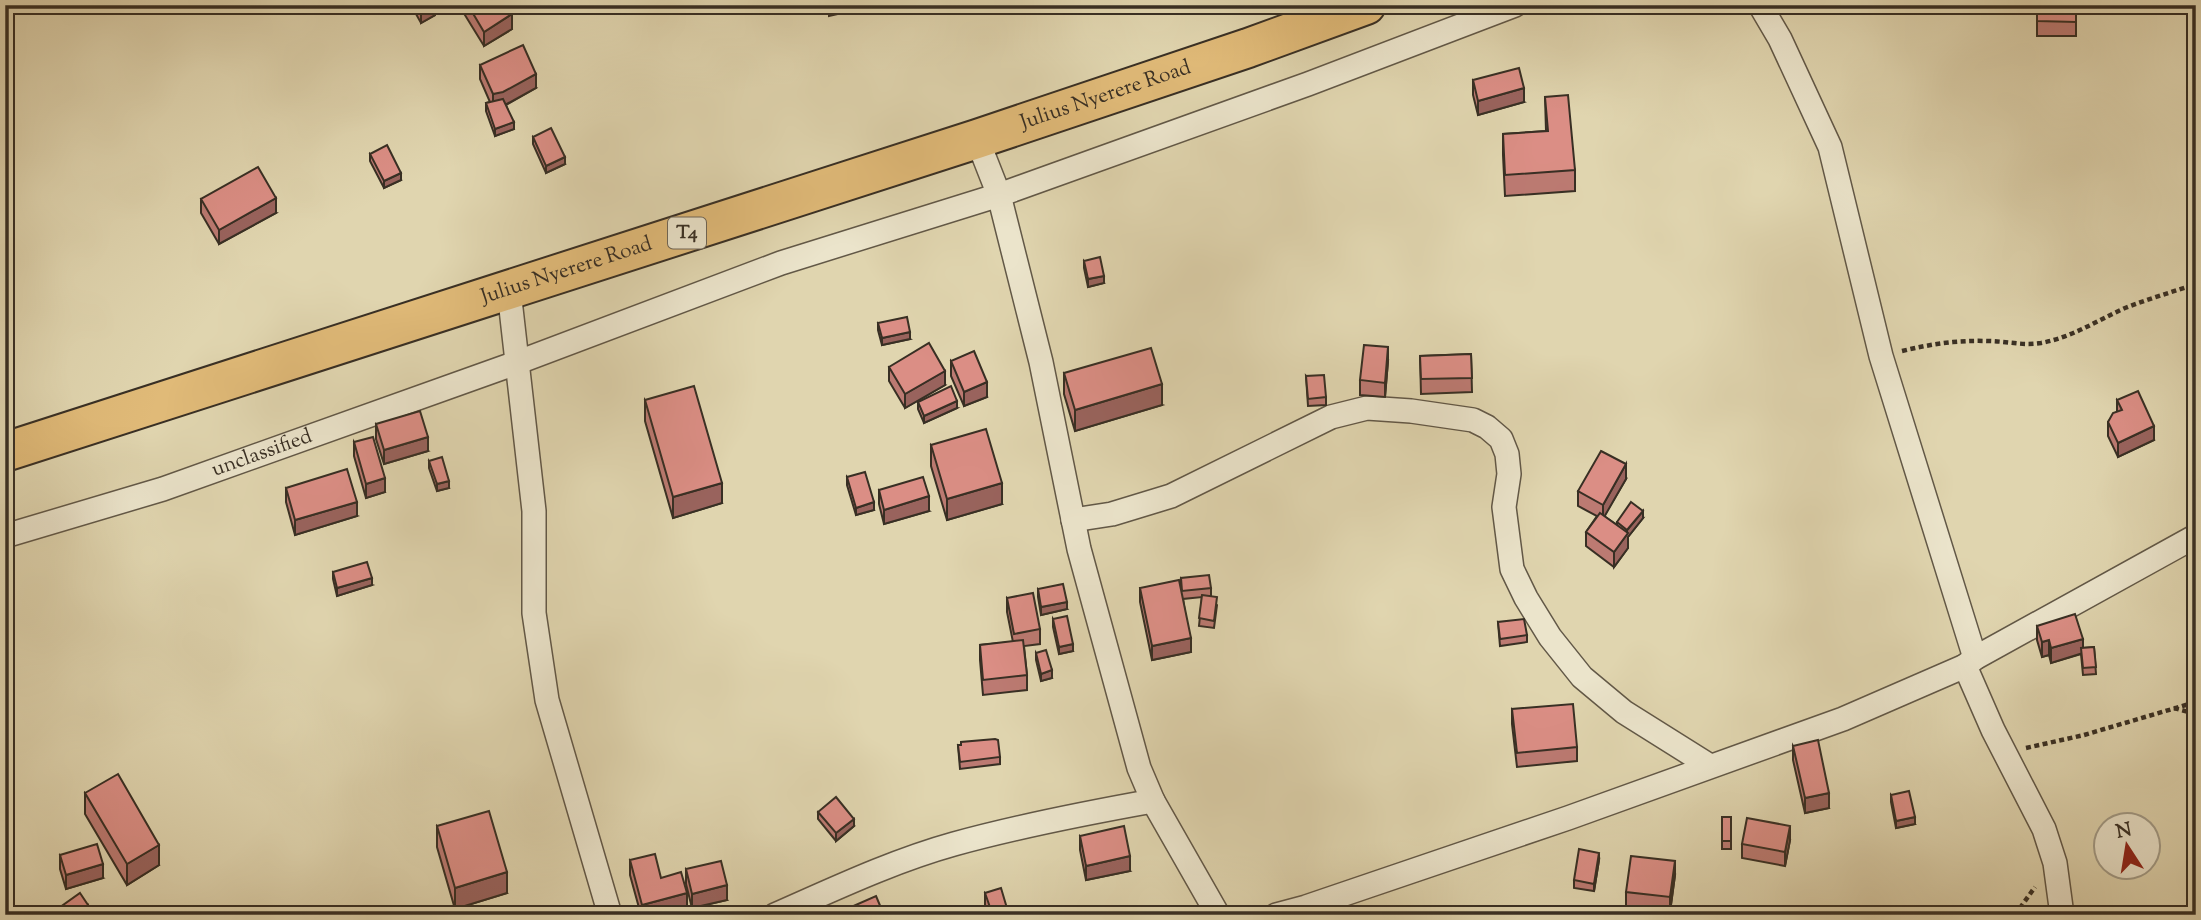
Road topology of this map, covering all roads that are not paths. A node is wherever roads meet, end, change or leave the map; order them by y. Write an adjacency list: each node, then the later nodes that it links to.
1 (1515, 5): 5 (street, unclassified)
2 (1760, 5): 12 (street)
3 (1351, 9): 4 (highway, Julius Nyerere Road / T4)
4 (977, 139): 5 (street); 6 (highway, Julius Nyerere Road / T4)
5 (999, 195): 7 (street, unclassified); 9 (street)
6 (509, 291): 7 (street); 8 (highway, Julius Nyerere Road / T4)
7 (516, 363): 10 (street, unclassified); 15 (street)
8 (5, 452)
9 (1073, 520): 13 (street); 14 (street)
10 (5, 536)
11 (2196, 536): 12 (street)
12 (1970, 662): 13 (street); 19 (street)
13 (1710, 766): 18 (street)
14 (1153, 801): 16 (street); 17 (street)
15 (610, 915)
16 (775, 915)
17 (1218, 915)
18 (1276, 915)
19 (2062, 915)

